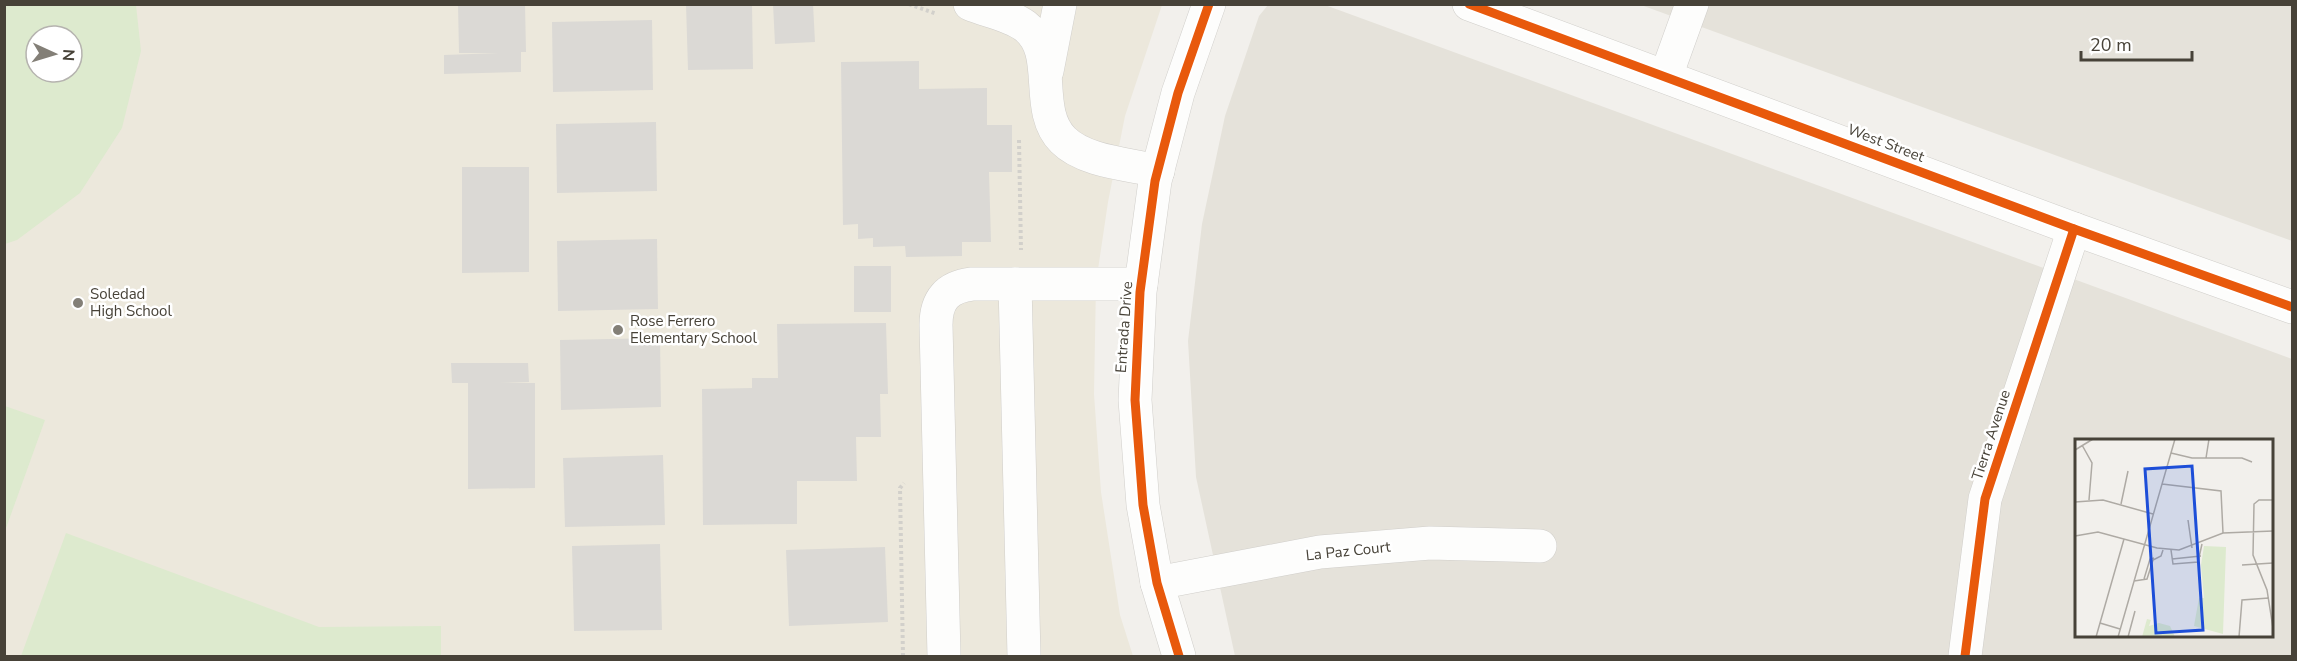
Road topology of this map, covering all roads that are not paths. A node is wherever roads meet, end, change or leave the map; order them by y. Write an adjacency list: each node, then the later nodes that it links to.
1 (1060, 4): 7 (street)
2 (1209, 4): 8 (street, Entrada Drive)
3 (1469, 4): 6 (street, West Street)
4 (1692, 4): 6 (street)
5 (956, 10): 7 (street)
6 (1666, 76): 9 (street, West Street)
7 (1044, 84): 8 (street)
8 (1158, 171): 11 (street, Entrada Drive)
9 (2074, 229): 12 (street, West Street); 18 (street, Tierra Avenue)
10 (1018, 272): 11 (street); 15 (street); 16 (street)
11 (1141, 284): 14 (street, Entrada Drive)
12 (2292, 307)
13 (1540, 546): 14 (street, La Paz Court)
14 (1157, 583): 17 (street, Entrada Drive)
15 (944, 657)
16 (1024, 657)
17 (1179, 657)
18 (1965, 657)

